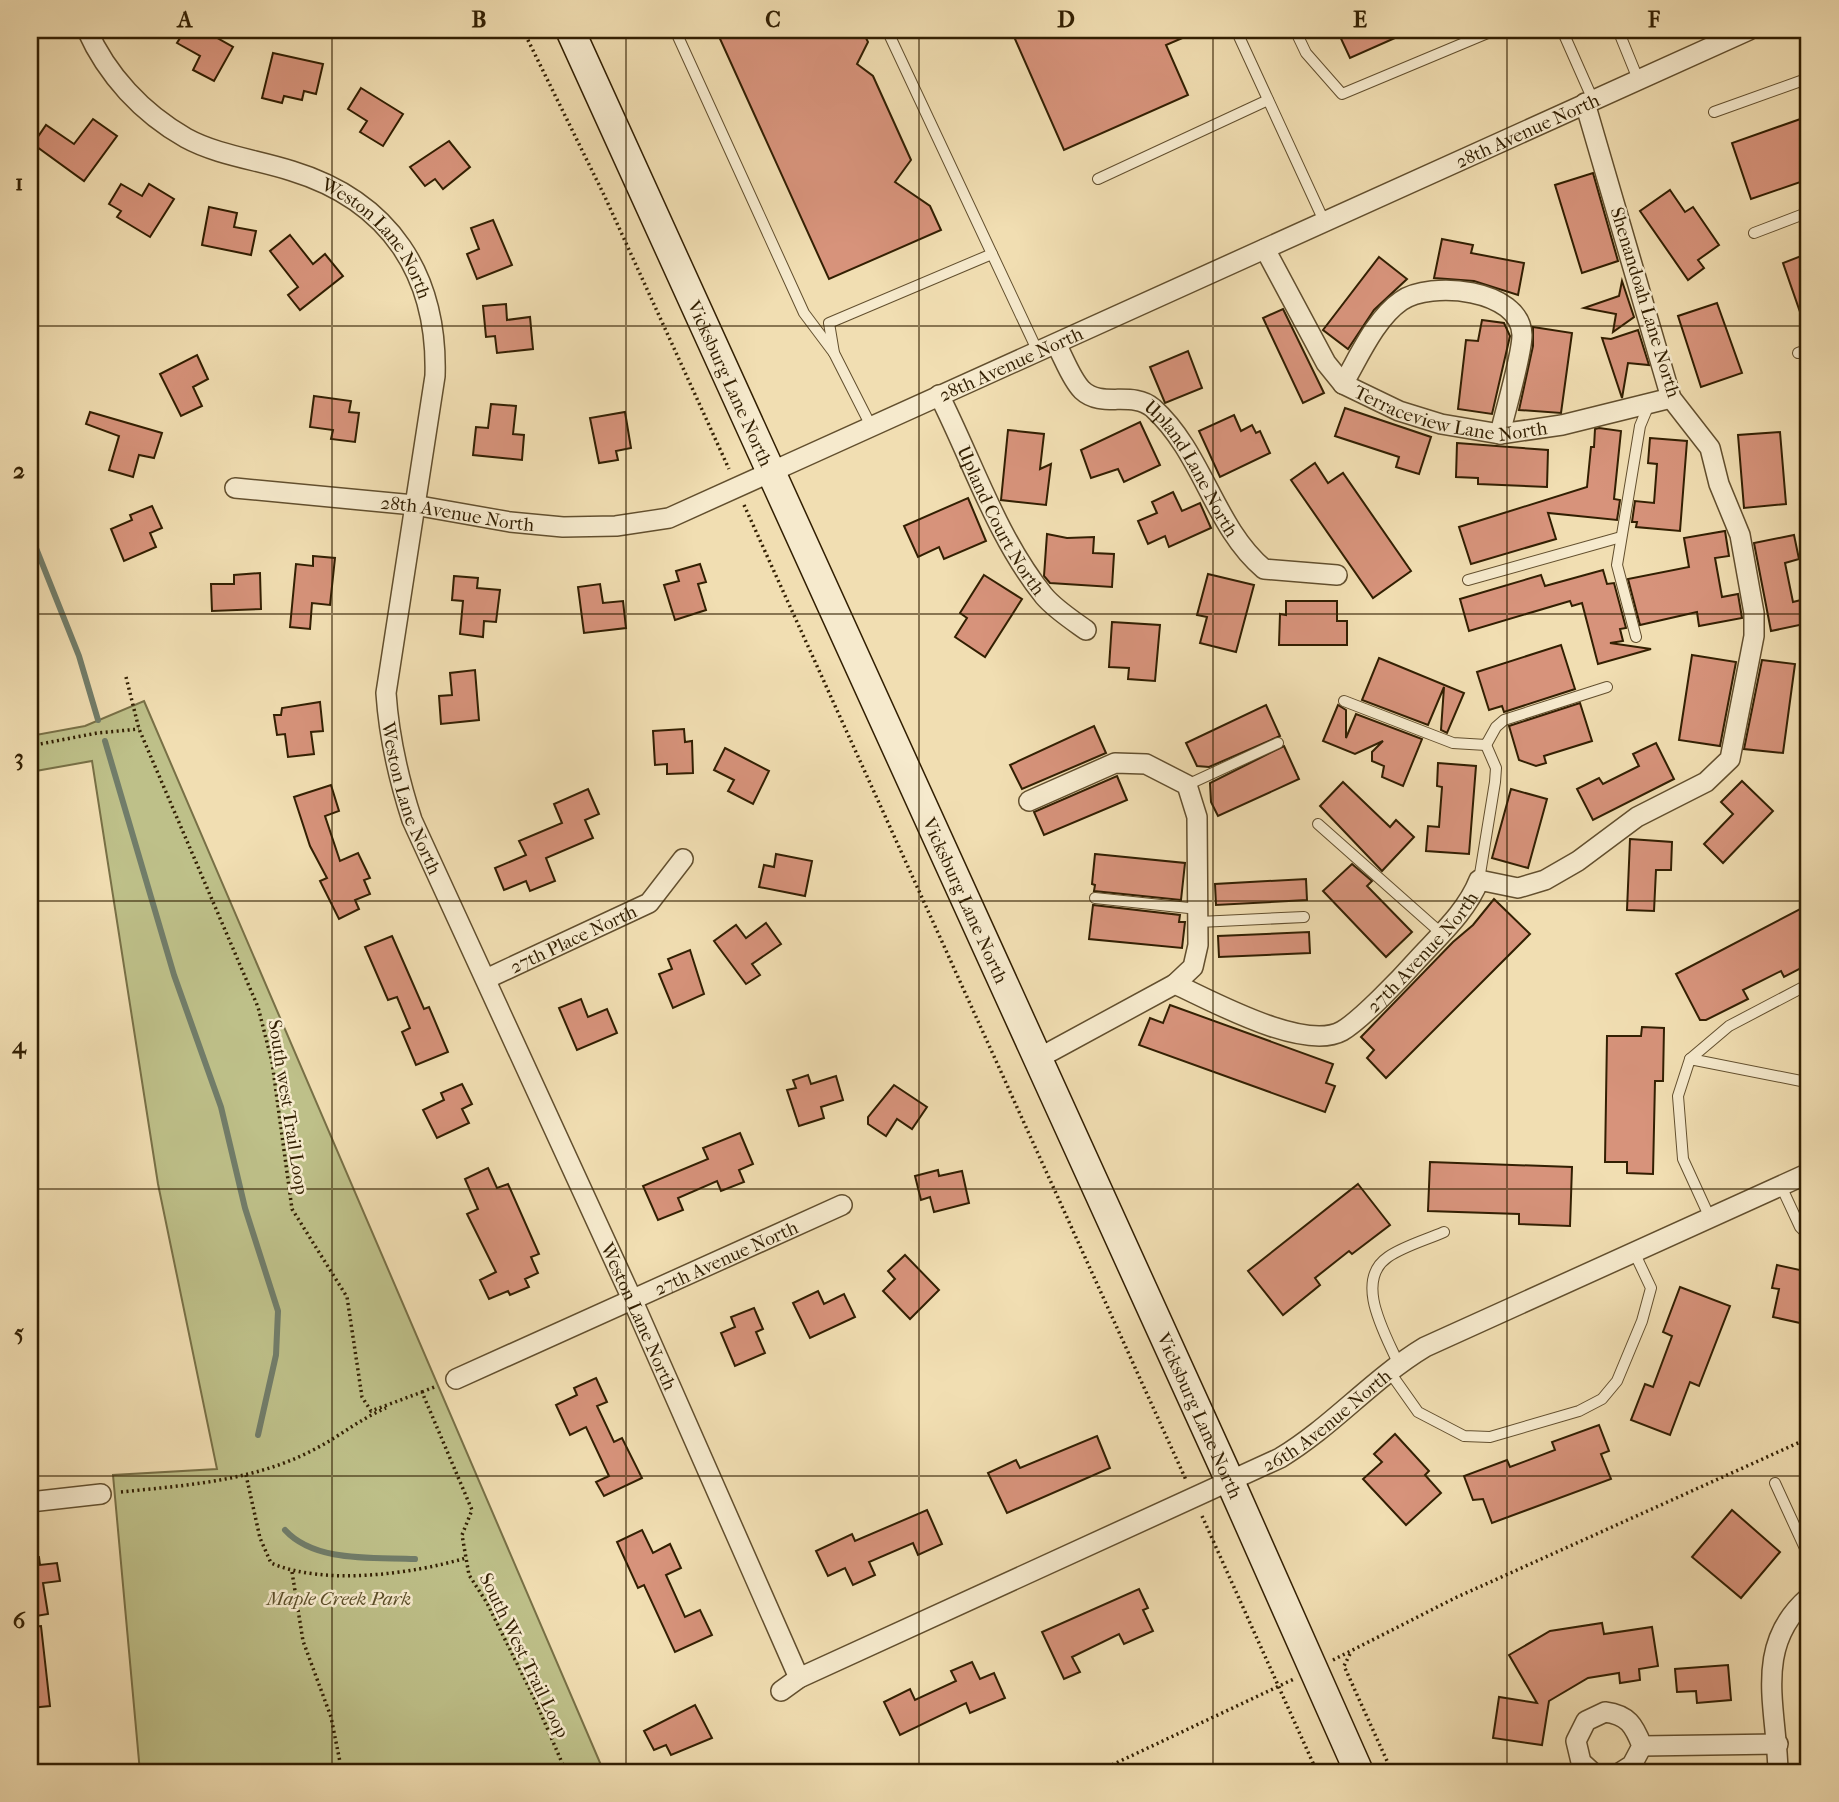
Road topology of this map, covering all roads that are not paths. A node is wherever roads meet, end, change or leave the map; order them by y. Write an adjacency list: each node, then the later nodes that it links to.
1 (87, 30): 35 (street, Weston Lane North)
2 (570, 30): 33 (main road, Vicksburg Lane North)
3 (675, 30): 25 (lane)
4 (887, 30): 21 (lane)
5 (1236, 30): 13 (lane)
6 (1295, 30): 7 (lane)
7 (1494, 30)
8 (1562, 30): 14 (lane)
9 (1618, 30): 12 (lane)
10 (1749, 30): 12 (street, 28th Avenue North)
11 (1809, 78): 15 (lane)
12 (1638, 79): 14 (street, 28th Avenue North)
13 (1268, 100): 16 (lane); 18 (lane)
14 (1589, 102): 18 (street, 28th Avenue North); 29 (street, Shenandoah Lane North)
15 (1714, 112)
16 (1098, 179)
17 (1809, 212): 19 (lane)
18 (1324, 221): 20 (street, 28th Avenue North)
19 (1754, 233)
20 (1265, 249): 22 (street, 28th Avenue North); 27 (street, Terraceview Lane North)
21 (992, 254): 24 (lane); 25 (lane)
22 (1056, 344): 24 (street, 28th Avenue North); 37 (street, Upland Lane North)
23 (1809, 349): 26 (lane)
24 (1038, 352): 28 (street, 28th Avenue North)
25 (834, 353): 31 (lane)
26 (1798, 353)
27 (1343, 384): 32 (street, Terraceview Lane North); 32 (street)
28 (939, 395): 31 (street, 28th Avenue North); 40 (street, Upland Court North)
29 (1671, 398): 30 (street, Terraceview Lane North); 39 (street, Shenandoah Lane North)
30 (1650, 402): 32 (street, Terraceview Lane North); 36 (lane)
31 (871, 426): 33 (street, 28th Avenue North)
32 (1500, 434)
33 (772, 470): 35 (street, 28th Avenue North); 58 (main road, Vicksburg Lane North)
34 (235, 488): 35 (street, 28th Avenue North)
35 (414, 505): 55 (street, Weston Lane North)
36 (1620, 537): 38 (lane); 41 (lane)
37 (1337, 575)
38 (1468, 580)
39 (1754, 613): 50 (street, 27th Avenue North)
40 (1086, 630)
41 (1636, 637)
42 (1607, 687): 45 (lane)
43 (1344, 701): 45 (lane)
44 (1278, 743): 46 (lane)
45 (1486, 746): 50 (lane)
46 (1187, 785): 47 (street); 52 (street)
47 (1028, 801)
48 (1318, 824): 54 (lane)
49 (683, 859): 55 (street, 27th Place North)
50 (1479, 880): 54 (street, 27th Avenue North)
51 (1095, 898): 52 (lane)
52 (1199, 915): 53 (lane); 56 (street)
53 (1304, 917)
54 (1441, 933): 56 (street, 27th Avenue North)
55 (486, 979): 68 (street, Weston Lane North)
56 (1175, 984): 58 (street)
57 (1809, 984): 59 (lane)
58 (1037, 1059): 71 (main road, Vicksburg Lane North)
59 (1690, 1059): 60 (lane); 64 (lane)
60 (1808, 1082)
61 (1809, 1172): 62 (street, 26th Avenue North)
62 (1781, 1186): 64 (street, 26th Avenue North); 66 (lane)
63 (842, 1205): 68 (street, 27th Avenue North)
64 (1710, 1217): 67 (street, 26th Avenue North)
65 (1444, 1231): 69 (lane)
66 (1809, 1236)
67 (1634, 1252): 69 (street, 26th Avenue North); 69 (lane)
68 (632, 1299): 70 (street, 27th Avenue North); 77 (street, Weston Lane North)
69 (1393, 1367): 71 (street, 26th Avenue North)
70 (456, 1379)
71 (1229, 1479): 77 (street, 26th Avenue North); 81 (main road, Vicksburg Lane North)
72 (1776, 1483): 75 (lane)
73 (101, 1494): 74 (street)
74 (30, 1502)
75 (1809, 1557)
76 (1809, 1597): 79 (street)
77 (799, 1678): 78 (street, 26th Avenue North)
78 (781, 1691)
79 (1778, 1744): 80 (street); 84 (street)
80 (1642, 1746): 82 (street); 83 (street)
81 (1359, 1772)
82 (1592, 1772)
83 (1622, 1772)
84 (1779, 1772)

